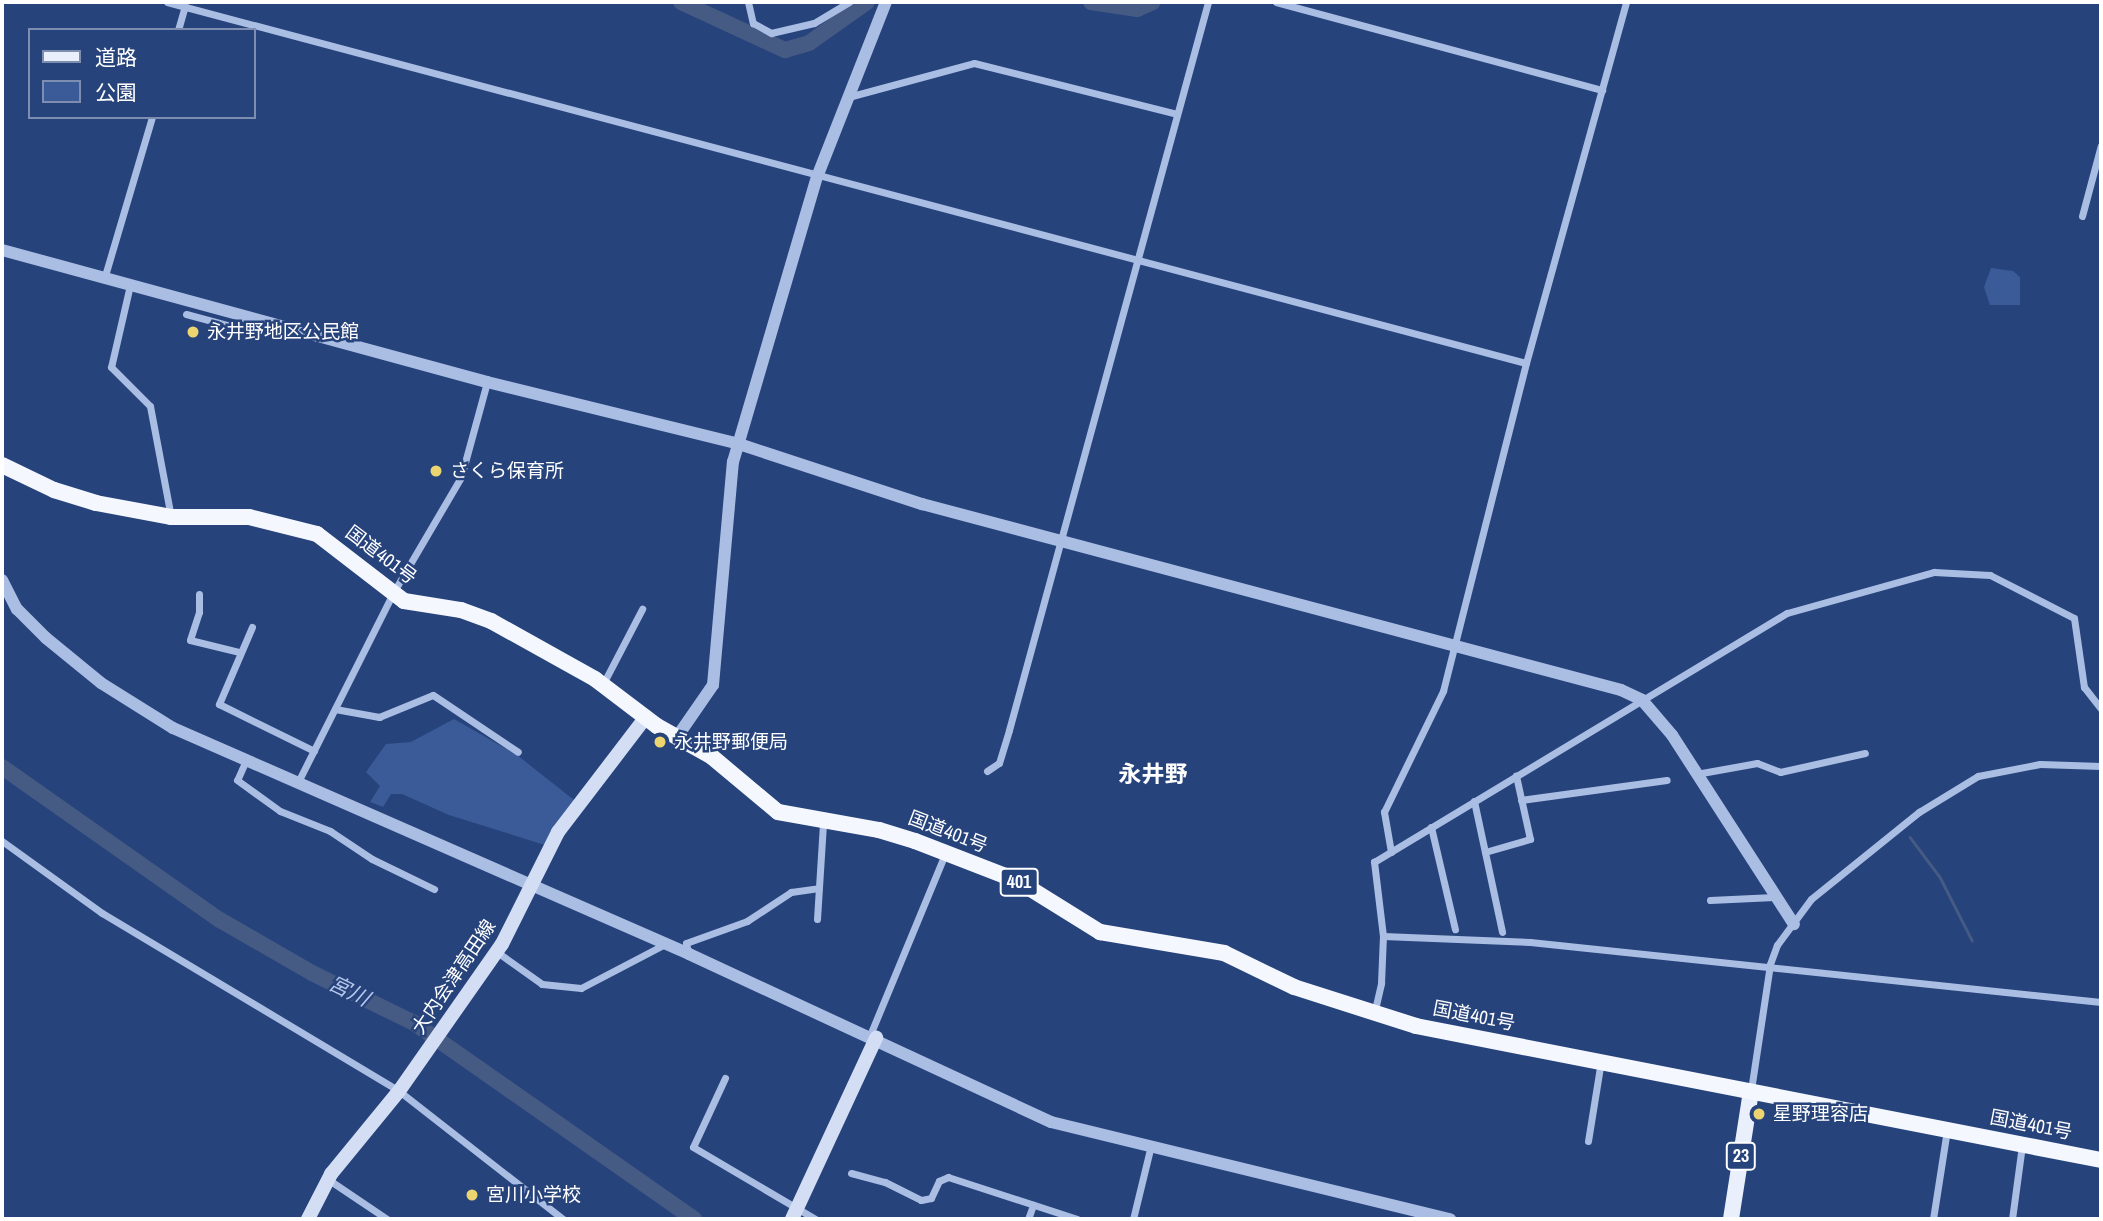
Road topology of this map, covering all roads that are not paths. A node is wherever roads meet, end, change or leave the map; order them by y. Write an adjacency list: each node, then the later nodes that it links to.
1 (167, 2): 8 (street)
2 (748, 2): 3 (street)
3 (849, 2)
4 (886, 2): 11 (street)
5 (1208, 2): 12 (street)
6 (1276, 2): 10 (street)
7 (1626, 2): 10 (street)
8 (185, 6): 9 (street); 15 (street)
9 (179, 28)
10 (1602, 90): 23 (street)
11 (852, 96): 12 (street); 15 (street)
12 (1177, 114): 18 (street)
13 (151, 119): 19 (street)
14 (2101, 145): 16 (street)
15 (817, 177): 18 (street); 25 (street)
16 (2082, 216)
17 (2, 250): 19 (street)
18 (1135, 262): 23 (street); 28 (street)
19 (104, 279): 20 (street)
20 (130, 285): 22 (street); 27 (street)
21 (186, 314): 22 (street)
22 (256, 318): 24 (street)
23 (1526, 363): 34 (street)
24 (487, 382): 25 (street); 30 (street)
25 (739, 444): 28 (street); 41 (street)
26 (2, 465): 27 (highway, 国道401号 / 401)
27 (171, 517): 30 (highway, 国道401号 / 401)
28 (1060, 540): 34 (street); 47 (street)
29 (2, 580): 45 (street)
30 (393, 593): 36 (highway, 国道401号 / 401); 38 (street)
31 (199, 594): 35 (street)
32 (642, 609): 36 (street)
33 (252, 627): 35 (street)
34 (1454, 644): 37 (street); 57 (street)
35 (239, 652): 42 (street)
36 (603, 685): 40 (highway, 国道401号 / 401)
37 (1642, 700): 39 (street); 48 (street); 49 (street)
38 (334, 709): 42 (street); 43 (street)
39 (2101, 709)
40 (646, 717): 41 (highway, 国道401号 / 401); 60 (main road, 大内会津高田線)
41 (677, 737): 54 (highway, 国道401号 / 401)
42 (314, 751): 50 (street)
43 (518, 752)
44 (1865, 753): 48 (street)
45 (248, 758): 50 (street); 62 (street)
46 (2101, 766): 66 (street)
47 (987, 771)
48 (1695, 774): 63 (street)
49 (1516, 776): 52 (street); 53 (street)
50 (299, 780): 60 (street)
51 (1667, 780): 52 (street)
52 (1521, 800): 58 (street)
53 (1474, 801): 55 (street); 58 (street)
54 (823, 823): 59 (highway, 国道401号 / 401); 61 (street)
55 (1431, 827): 57 (street); 67 (street)
56 (2, 841): 79 (street)
57 (1391, 852): 69 (street)
58 (1485, 852): 68 (street)
59 (945, 853): 75 (highway, 国道401号 / 401); 76 (street)
60 (533, 884): 70 (street); 71 (main road, 大内会津高田線)
61 (819, 888): 65 (street); 72 (street)
62 (434, 889)
63 (1774, 897): 64 (street); 66 (street)
64 (1710, 900)
65 (817, 919)
66 (1794, 924): 73 (street)
67 (1455, 929)
68 (1502, 932)
69 (1383, 936): 73 (street); 75 (street)
70 (665, 944): 71 (street); 72 (street)
71 (496, 952): 79 (main road, 大内会津高田線)
72 (689, 954): 76 (street)
73 (1770, 964): 74 (street); 80 (street)
74 (2101, 1002)
75 (1374, 1014): 77 (highway, 国道401号 / 401)
76 (873, 1037): 83 (street); 89 (main road)
77 (1601, 1061): 80 (highway, 国道401号 / 401); 82 (street)
78 (725, 1078): 89 (street)
79 (399, 1091): 87 (main road, 大内会津高田線); 92 (street)
80 (1751, 1092): 81 (highway, 国道401号 / 401); 98 (main road, 23)
81 (1947, 1130): 84 (highway, 国道401号 / 401); 99 (street)
82 (1588, 1141)
83 (1151, 1145): 96 (street); 97 (street)
84 (2022, 1145): 85 (highway, 国道401号 / 401); 100 (street)
85 (2101, 1160)
86 (851, 1173): 88 (street)
87 (328, 1180): 90 (main road, 大内会津高田線); 91 (street)
88 (1032, 1205): 94 (street); 95 (street)
89 (795, 1214): 93 (street)
90 (308, 1219)
91 (387, 1219)
92 (564, 1219)
93 (815, 1219)
94 (1028, 1219)
95 (1077, 1219)
96 (1133, 1219)
97 (1450, 1219)
98 (1731, 1219)
99 (1933, 1219)
100 (2012, 1219)

